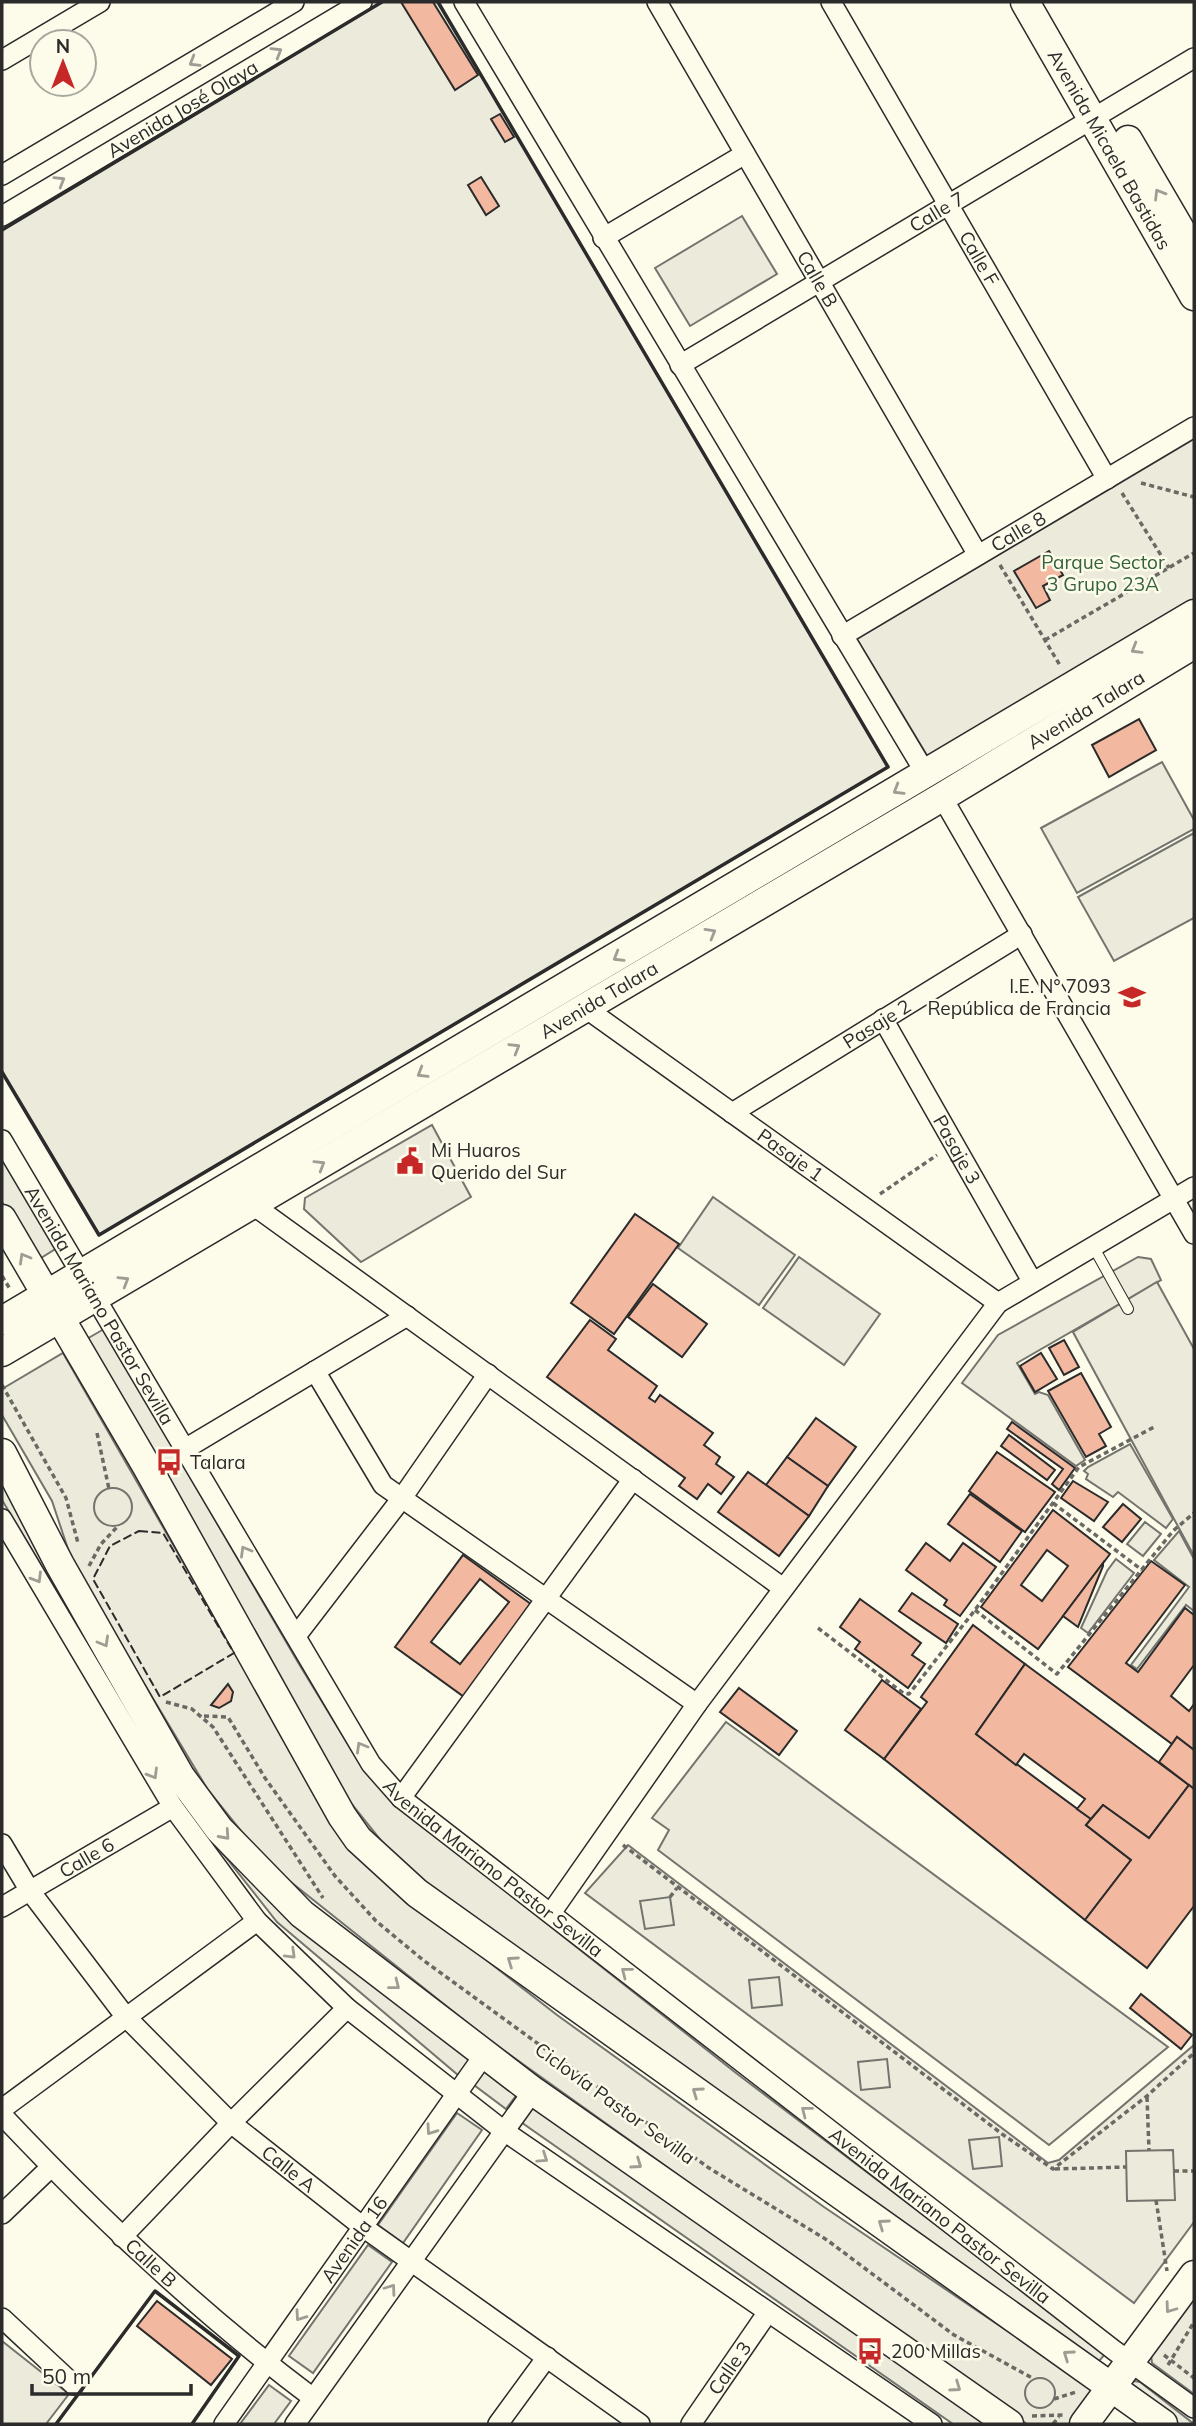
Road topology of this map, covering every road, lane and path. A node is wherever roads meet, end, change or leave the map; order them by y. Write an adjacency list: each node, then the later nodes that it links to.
1 (100, 2): 11 (street)
2 (294, 2): 9 (street, Avenida José Olaya)
3 (362, 2): 12 (street, Avenida José Olaya, one-way to 3)
4 (464, 2): 18 (street)
5 (657, 2): 14 (street, Calle B)
6 (831, 2): 16 (street, Calle F)
7 (1025, 2): 13 (street, Avenida Micaela Bastidas)
8 (1046, 2): 13 (street, Avenida Micaela Bastidas)
9 (225, 43): 12 (street); 15 (street, Avenida José Olaya, one-way to 15)
10 (1194, 58): 13 (street, Calle 7)
11 (2, 60)
12 (242, 73): 17 (street, Avenida José Olaya, one-way to 12)
13 (1100, 112): 16 (street, Calle 7); 19 (street, Avenida Micaela Bastidas, one-way to 13); 21 (street, Avenida Micaela Bastidas)
14 (745, 154): 18 (street); 20 (street, Calle B)
15 (2, 175)
16 (948, 204): 20 (street, Calle 7); 24 (street, Calle F)
17 (2, 216)
18 (603, 238): 22 (street)
19 (1194, 253)
20 (819, 281): 22 (street, Calle 7); 27 (street, Calle B)
21 (1194, 296)
22 (680, 365): 31 (street)
23 (1194, 427): 24 (street, Calle 8)
24 (1109, 478): 27 (street, Calle 8); 29 (path)
25 (1132, 481): 26 (path)
26 (1194, 497)
27 (984, 552): 31 (street, Calle 8); 32 (path)
28 (1194, 553): 29 (path)
29 (1169, 568): 32 (path)
30 (1194, 614): 34 (street, Avenida Talara, one-way to 34)
31 (842, 636): 35 (street)
32 (1045, 640): 34 (path)
33 (1194, 644): 36 (street, Avenida Talara)
34 (1073, 686): 35 (street, Avenida Talara)
35 (926, 774): 50 (street, Avenida Talara, one-way to 50)
36 (942, 797): 37 (street); 38 (street, Avenida Talara, one-way to 36)
37 (1022, 934): 39 (street, Pasaje 2); 44 (street)
38 (584, 1007): 40 (street, Pasaje 1); 45 (street, Avenida Talara, one-way to 38)
39 (883, 1020): 40 (street, Pasaje 2); 42 (street, Pasaje 3)
40 (732, 1113): 46 (street, Pasaje 1)
41 (2, 1140): 50 (street, Avenida Mariano Pastor Sevilla)
42 (953, 1144): 46 (path); 51 (street, Pasaje 3)
43 (1194, 1187): 44 (street)
44 (1174, 1199): 48 (street); 49 (street)
45 (253, 1205): 53 (street, Avenida Talara, one-way to 45); 56 (street)
46 (862, 1206): 54 (street, Pasaje 1)
47 (2, 1219): 52 (street, Avenida Mariano Pastor Sevilla, one-way to 47)
48 (1194, 1234)
49 (1093, 1246): 51 (street); 55 (lane)
50 (80, 1275): 52 (street, Avenida Talara); 53 (street, Avenida Mariano Pastor Sevilla)
51 (1032, 1281): 54 (street)
52 (47, 1296): 57 (street, Avenida Mariano Pastor Sevilla); 58 (street, Avenida Talara)
53 (94, 1300): 57 (street, Avenida Talara); 65 (street, Avenida Mariano Pastor Sevilla)
54 (998, 1303): 77 (street)
55 (1129, 1309)
56 (407, 1316): 60 (street); 61 (street)
57 (61, 1320): 59 (street, Avenida Talara); 128 (street, Avenida Mariano Pastor Sevilla, one-way to 57)
58 (2, 1321)
59 (2, 1352)
60 (315, 1371): 65 (street); 69 (street)
61 (488, 1374): 67 (street); 69 (street)
62 (2, 1385): 74 (path)
63 (94, 1425): 68 (path)
64 (1154, 1427): 70 (path)
65 (185, 1448): 81 (street, Avenida Mariano Pastor Sevilla, one-way to 65)
66 (2, 1453): 100 (street, one-way to 100)
67 (633, 1479): 77 (street); 78 (street)
68 (109, 1489)
69 (402, 1498): 78 (street); 81 (street)
70 (1053, 1503): 76 (path); 79 (path)
71 (1194, 1513): 76 (path)
72 (118, 1526): 75 (path)
73 (4, 1528): 84 (street, one-way to 84)
74 (79, 1547)
75 (82, 1560)
76 (1142, 1570): 79 (path)
77 (783, 1588): 82 (street)
78 (546, 1598): 82 (street); 83 (street)
79 (975, 1610): 80 (path)
80 (818, 1628)
81 (296, 1636): 83 (street, Avenida Mariano Pastor Sevilla, one-way to 81)
82 (697, 1704): 85 (street)
83 (401, 1798): 92 (street, Avenida Mariano Pastor Sevilla)
84 (173, 1807): 88 (street, Calle 6); 93 (street)
85 (608, 1832): 87 (path); 92 (street)
86 (2, 1844): 88 (street, Calle A)
87 (677, 1888): 89 (path); 94 (path)
88 (30, 1891): 91 (street, Calle 6); 97 (street, Calle A)
89 (670, 1897)
90 (326, 1901): 126 (path)
91 (2, 1907)
92 (551, 1913): 124 (street, Avenida Mariano Pastor Sevilla, one-way to 92)
93 (257, 1922): 96 (street, one-way to 96); 97 (street)
94 (785, 1970): 95 (path); 98 (path)
95 (779, 1977)
96 (347, 2008): 103 (street); 107 (street)
97 (125, 2016): 105 (street); 107 (street, Calle A)
98 (893, 2052): 101 (path); 112 (path)
99 (1194, 2053): 104 (path)
100 (484, 2054): 102 (street); 103 (street, Avenida 16)
101 (887, 2059)
102 (533, 2091): 108 (street); 133 (street, one-way to 133)
103 (456, 2094): 108 (street); 117 (street, Avenida 16, one-way to 117)
104 (1147, 2096): 109 (path); 112 (path)
105 (2, 2109)
106 (2, 2115): 110 (street, Calle B)
107 (231, 2123): 117 (street, Calle A); 118 (street)
108 (504, 2131): 119 (street); 121 (street, one-way to 121)
109 (1149, 2150)
110 (51, 2167): 116 (street); 118 (street, Calle B)
111 (1126, 2167): 112 (path)
112 (1053, 2169)
113 (1174, 2171): 114 (path)
114 (1194, 2171)
115 (1156, 2200): 120 (path)
116 (2, 2214)
117 (363, 2227): 119 (street, Calle A); 125 (street, Avenida 16, one-way to 125)
118 (122, 2237): 125 (street, Calle B)
119 (412, 2260): 123 (street, Calle A); 130 (street, one-way to 119)
120 (1182, 2278): 124 (street, one-way to 124)
121 (768, 2312): 139 (street, Calle 3); 140 (street)
122 (2, 2318): 127 (street)
123 (547, 2357): 137 (street); 138 (street, Calle A)
124 (1130, 2361): 128 (street); 132 (street, Avenida Mariano Pastor Sevilla)
125 (267, 2363): 130 (street, Calle B); 135 (street, Avenida 16)
126 (1034, 2379)
127 (74, 2385)
128 (1112, 2386): 134 (street); 142 (street, Avenida Mariano Pastor Sevilla)
129 (1082, 2390): 131 (path)
130 (313, 2398): 136 (street)
131 (1054, 2399)
132 (1194, 2408)
133 (1020, 2420): 134 (path)
134 (1077, 2420): 141 (path)
135 (224, 2424)
136 (295, 2424)
137 (498, 2424)
138 (640, 2424)
139 (691, 2424)
140 (932, 2424)
141 (1053, 2424)
142 (1163, 2424)

